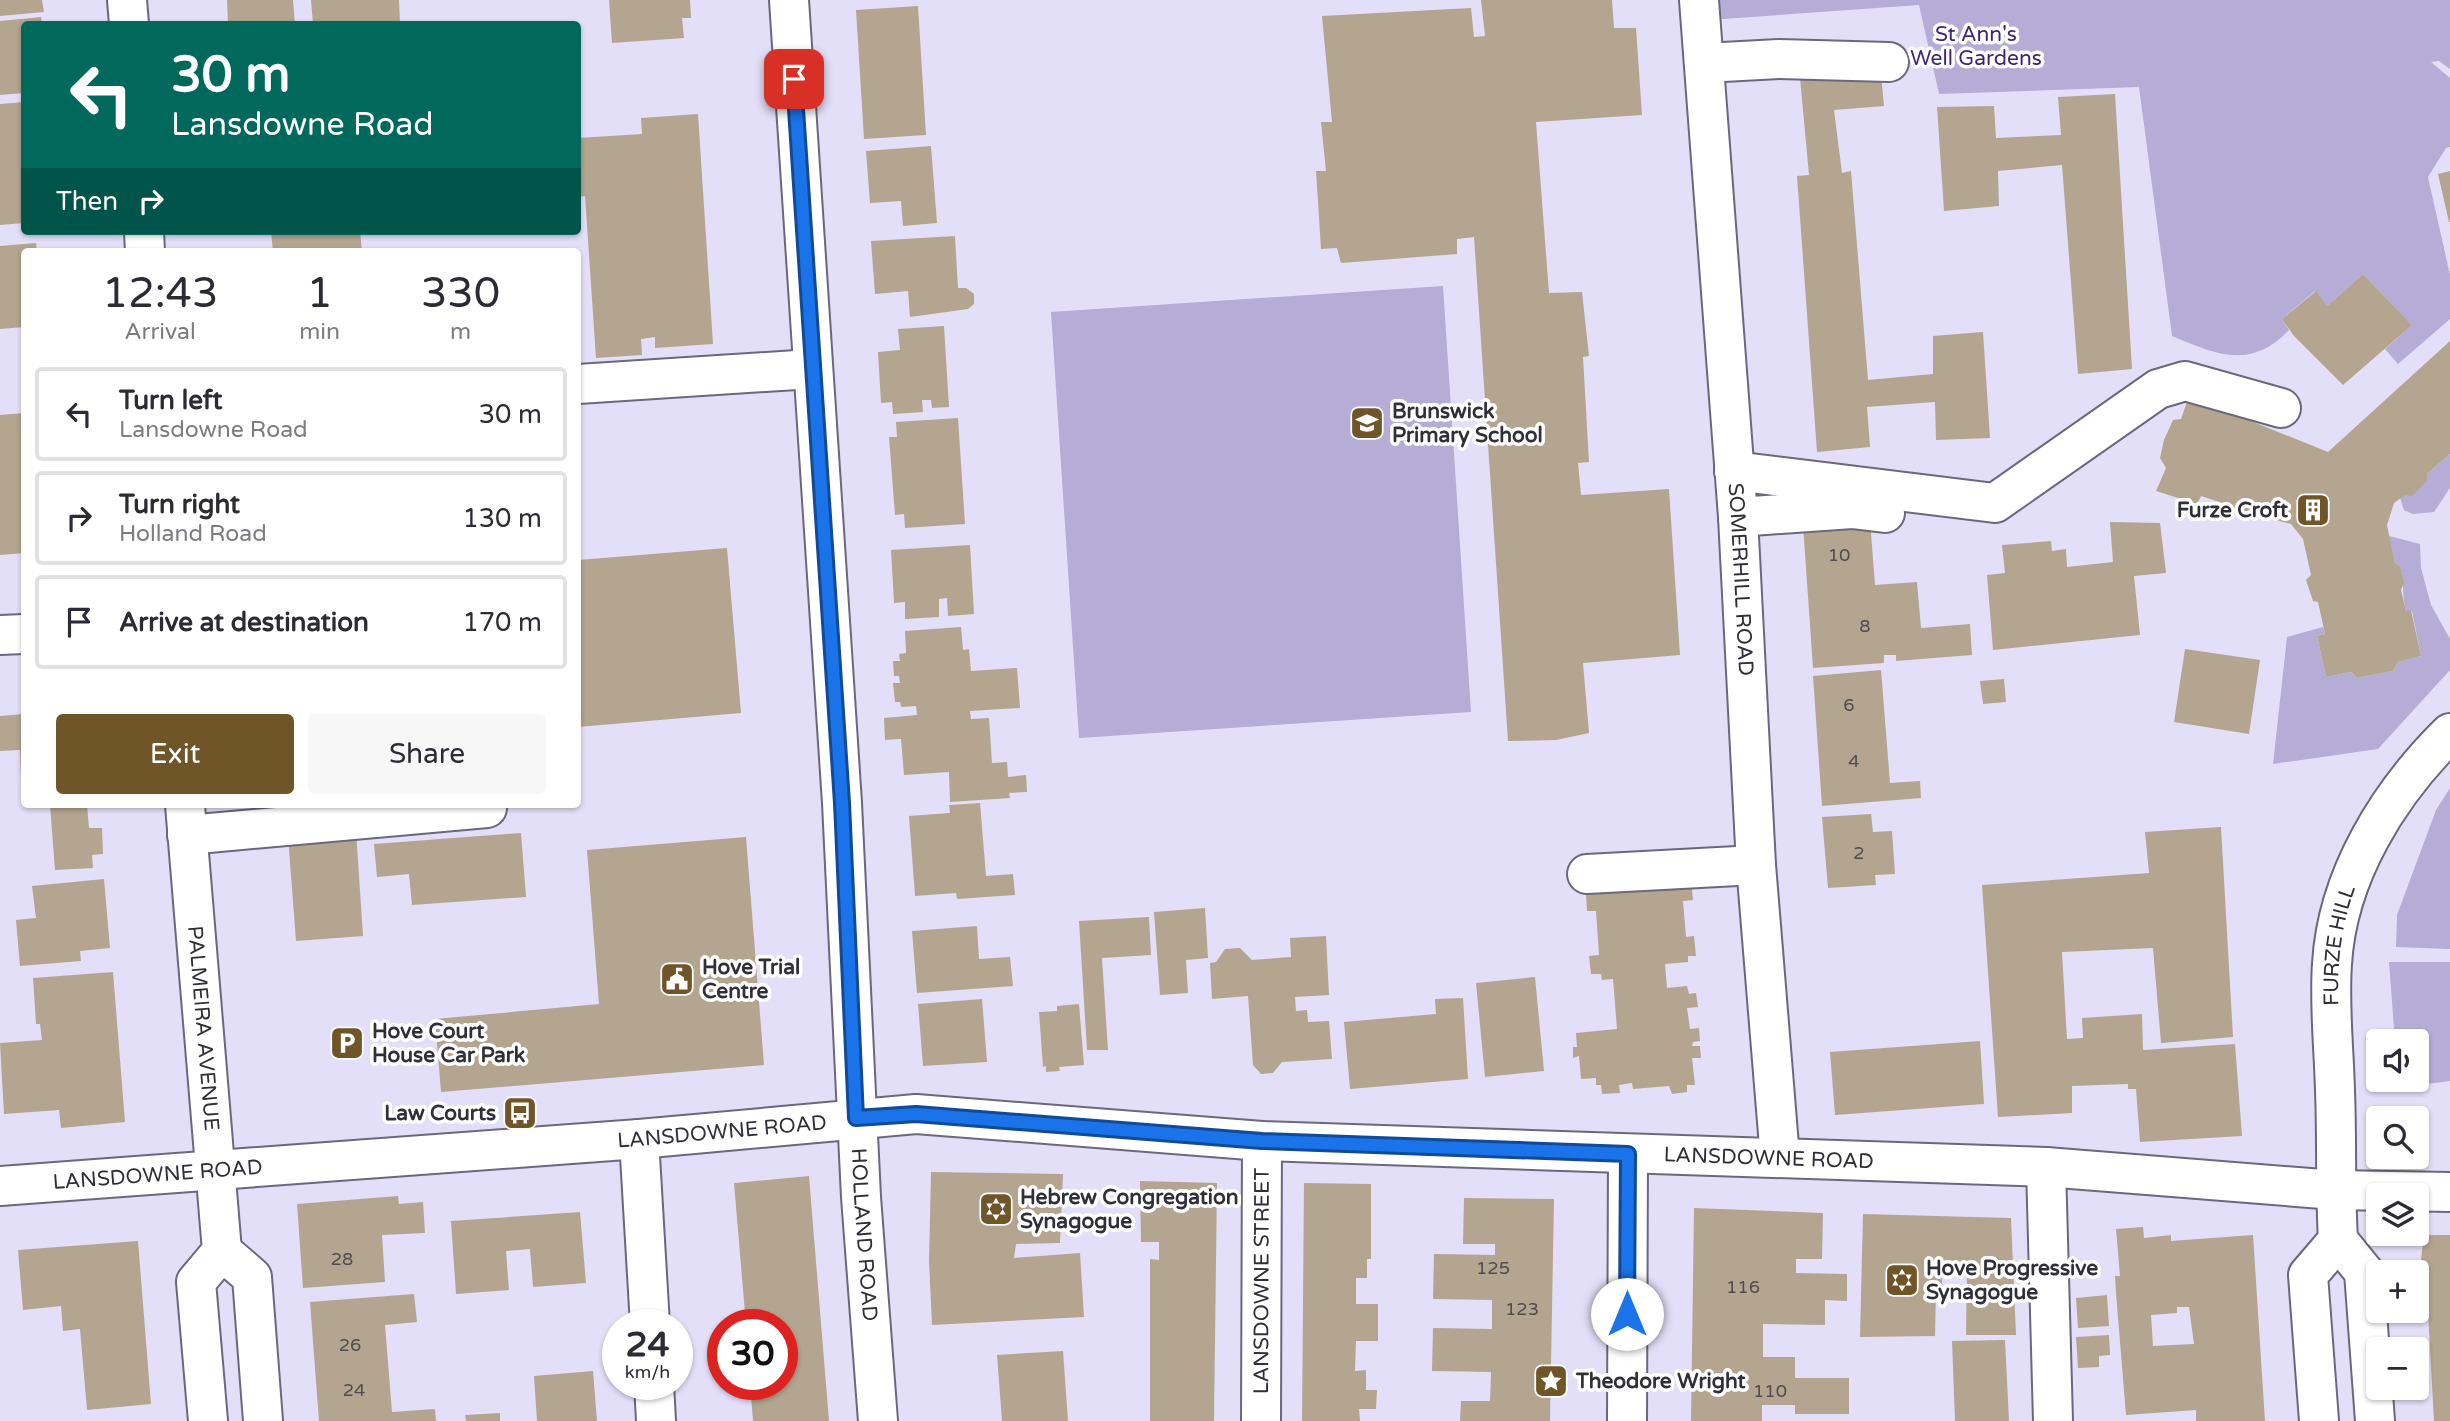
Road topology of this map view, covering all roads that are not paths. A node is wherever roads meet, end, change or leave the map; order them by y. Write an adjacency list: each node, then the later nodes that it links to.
1 (127, 0): 4 (street)
2 (789, 0): 7 (street, HOLLAND ROAD)
3 (1699, 0): 6 (street, SOMERHILL ROAD)
4 (129, 21)
5 (1889, 62): 6 (street)
6 (1704, 63): 10 (street, SOMERHILL ROAD)
7 (812, 369): 8 (street); 20 (street, HOLLAND ROAD)
8 (581, 384)
9 (2281, 408): 10 (street)
10 (1734, 471): 11 (street, SOMERHILL ROAD)
11 (1738, 517): 12 (street); 18 (street, SOMERHILL ROAD)
12 (1991, 528)
13 (21, 634): 14 (street)
14 (0, 635)
15 (2450, 733): 28 (street, FURZE HILL)
16 (486, 808): 17 (street)
17 (186, 820): 25 (street, PALMEIRA AVENUE)
18 (1756, 865): 19 (street); 24 (street, SOMERHILL ROAD)
19 (1587, 874)
20 (856, 1118): 21 (street, LANSDOWNE ROAD); 22 (street, LANSDOWNE ROAD); 37 (street, HOLLAND ROAD)
21 (639, 1139): 25 (street, LANSDOWNE ROAD); 32 (street)
22 (1262, 1141): 23 (street, LANSDOWNE ROAD); 38 (street, LANSDOWNE STREET)
23 (1628, 1154): 24 (street, LANSDOWNE ROAD); 39 (street)
24 (1780, 1158): 26 (street, LANSDOWNE ROAD)
25 (216, 1170): 27 (street, LANSDOWNE ROAD); 31 (street, PALMEIRA AVENUE)
26 (2047, 1184): 28 (street, LANSDOWNE ROAD); 40 (street)
27 (0, 1186)
28 (2335, 1189): 29 (street, LANSDOWNE ROAD); 30 (street, FURZE HILL)
29 (2450, 1192)
30 (2338, 1240): 41 (street); 42 (street)
31 (222, 1251): 34 (street); 35 (street)
32 (649, 1309)
33 (655, 1400): 36 (street)
34 (208, 1421)
35 (263, 1421)
36 (656, 1421)
37 (878, 1421)
38 (1261, 1421)
39 (1627, 1421)
40 (2053, 1421)
41 (2319, 1421)
42 (2375, 1421)

